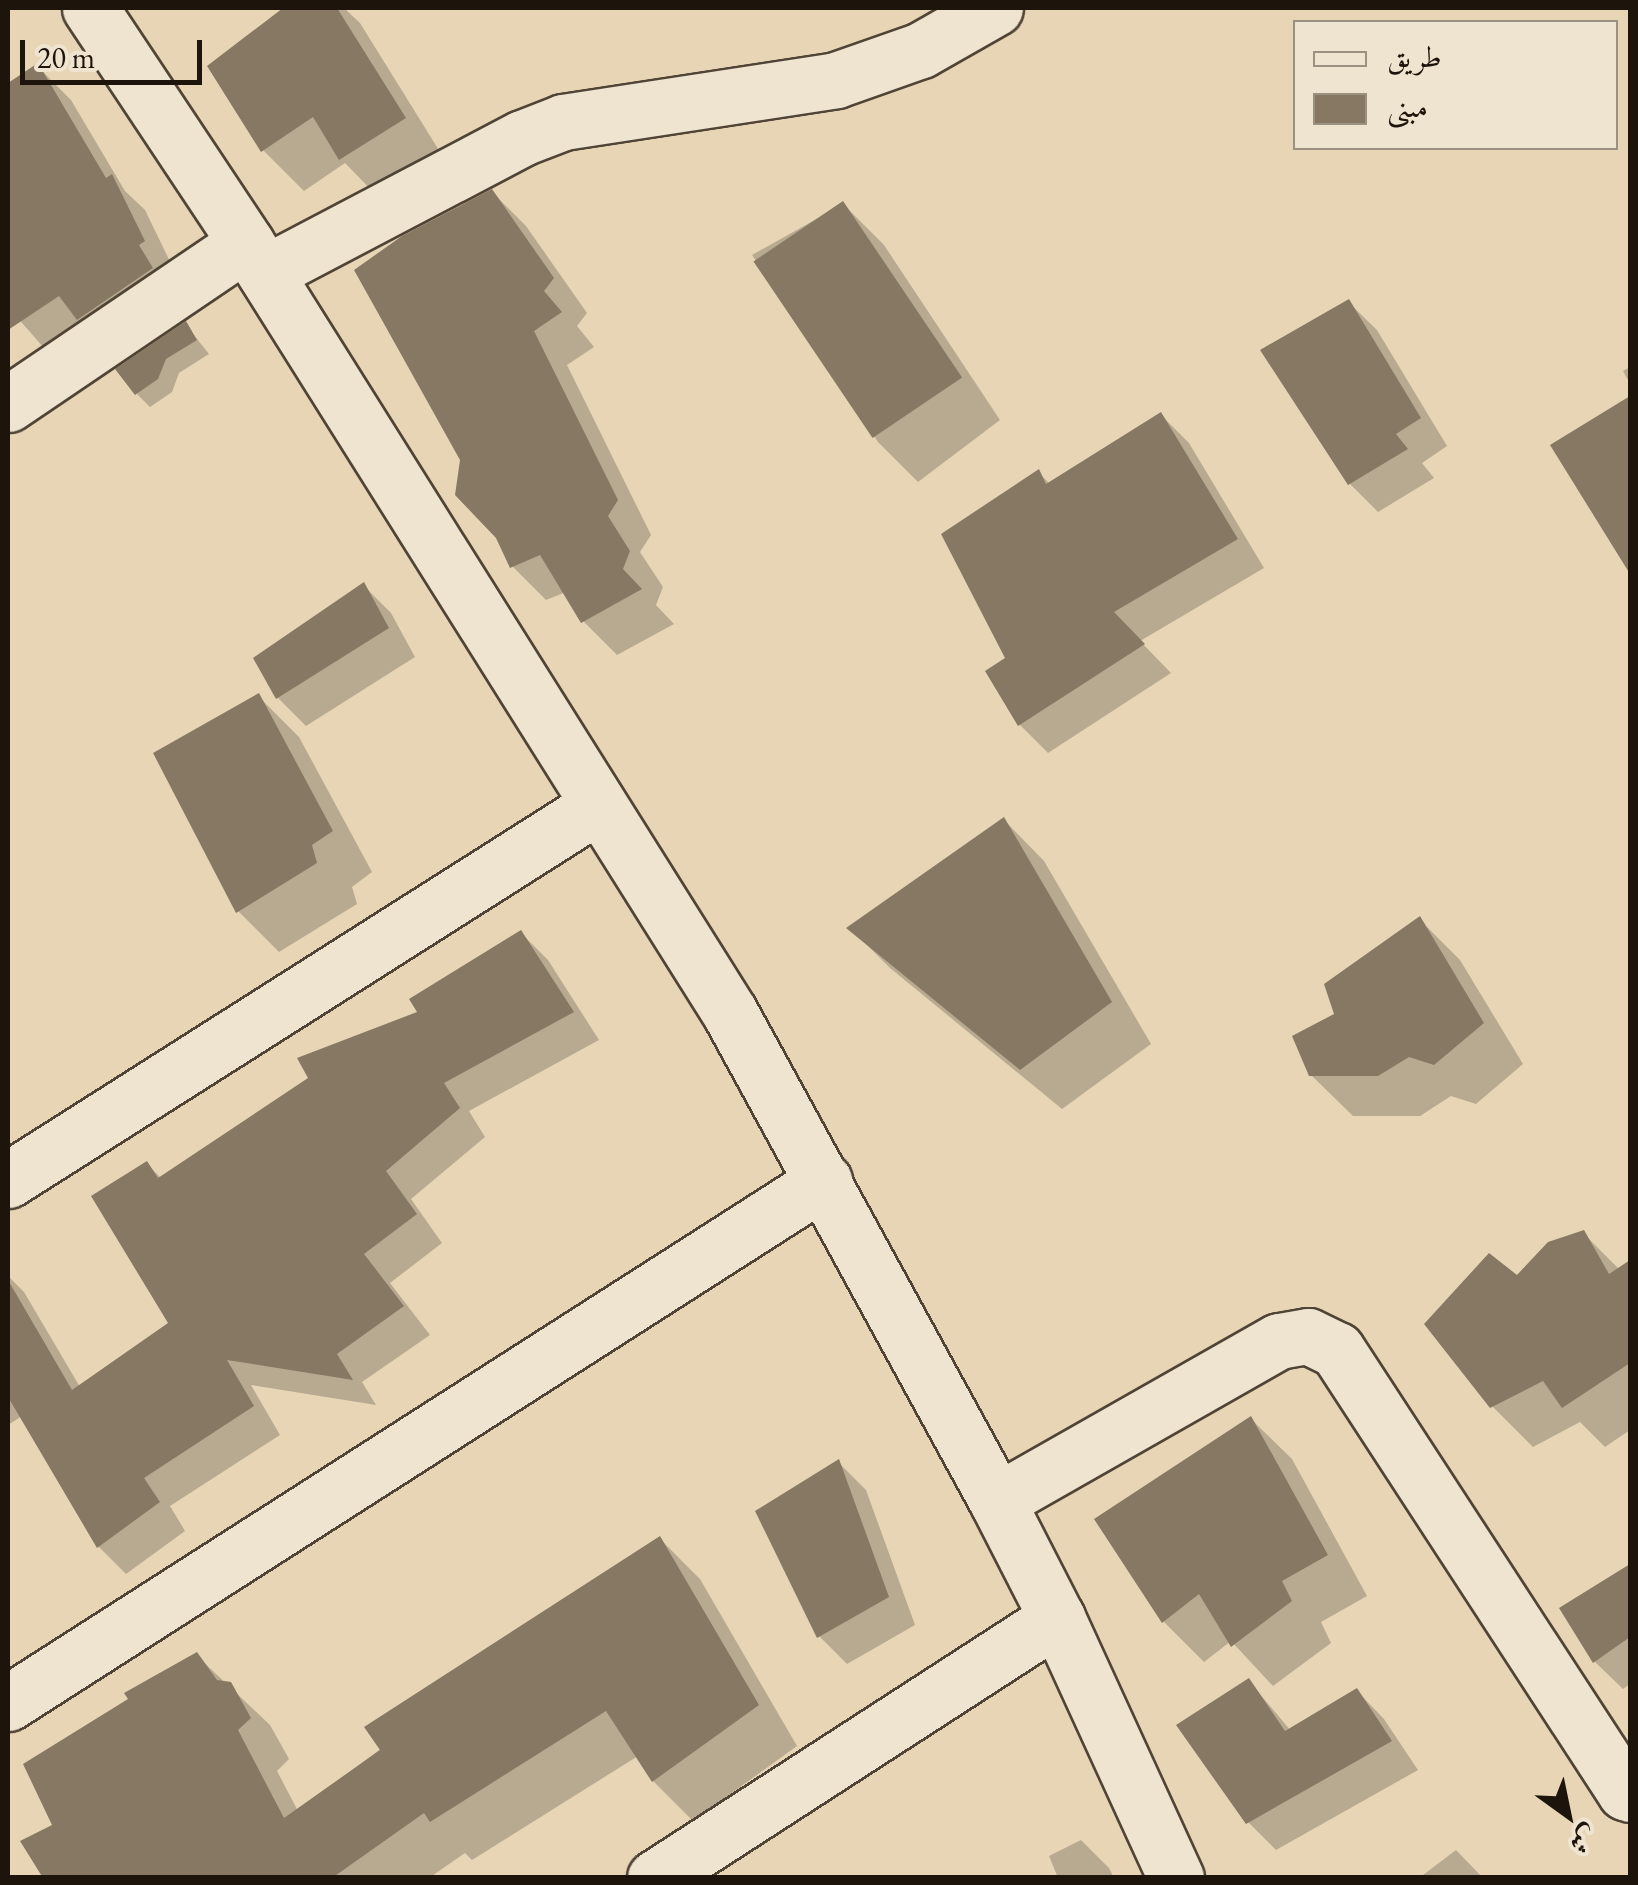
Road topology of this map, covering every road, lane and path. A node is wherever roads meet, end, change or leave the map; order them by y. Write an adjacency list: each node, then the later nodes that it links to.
1 (90, 8): 3 (street)
2 (994, 8): 3 (street)
3 (256, 258): 4 (street); 5 (street)
4 (8, 404)
5 (598, 806): 6 (street); 7 (street)
6 (8, 1180)
7 (824, 1181): 8 (street); 10 (street)
8 (997, 1501): 9 (street); 11 (street)
9 (1057, 1618): 12 (street); 13 (street)
10 (8, 1703)
11 (1630, 1794)
12 (655, 1878)
13 (1176, 1878)

